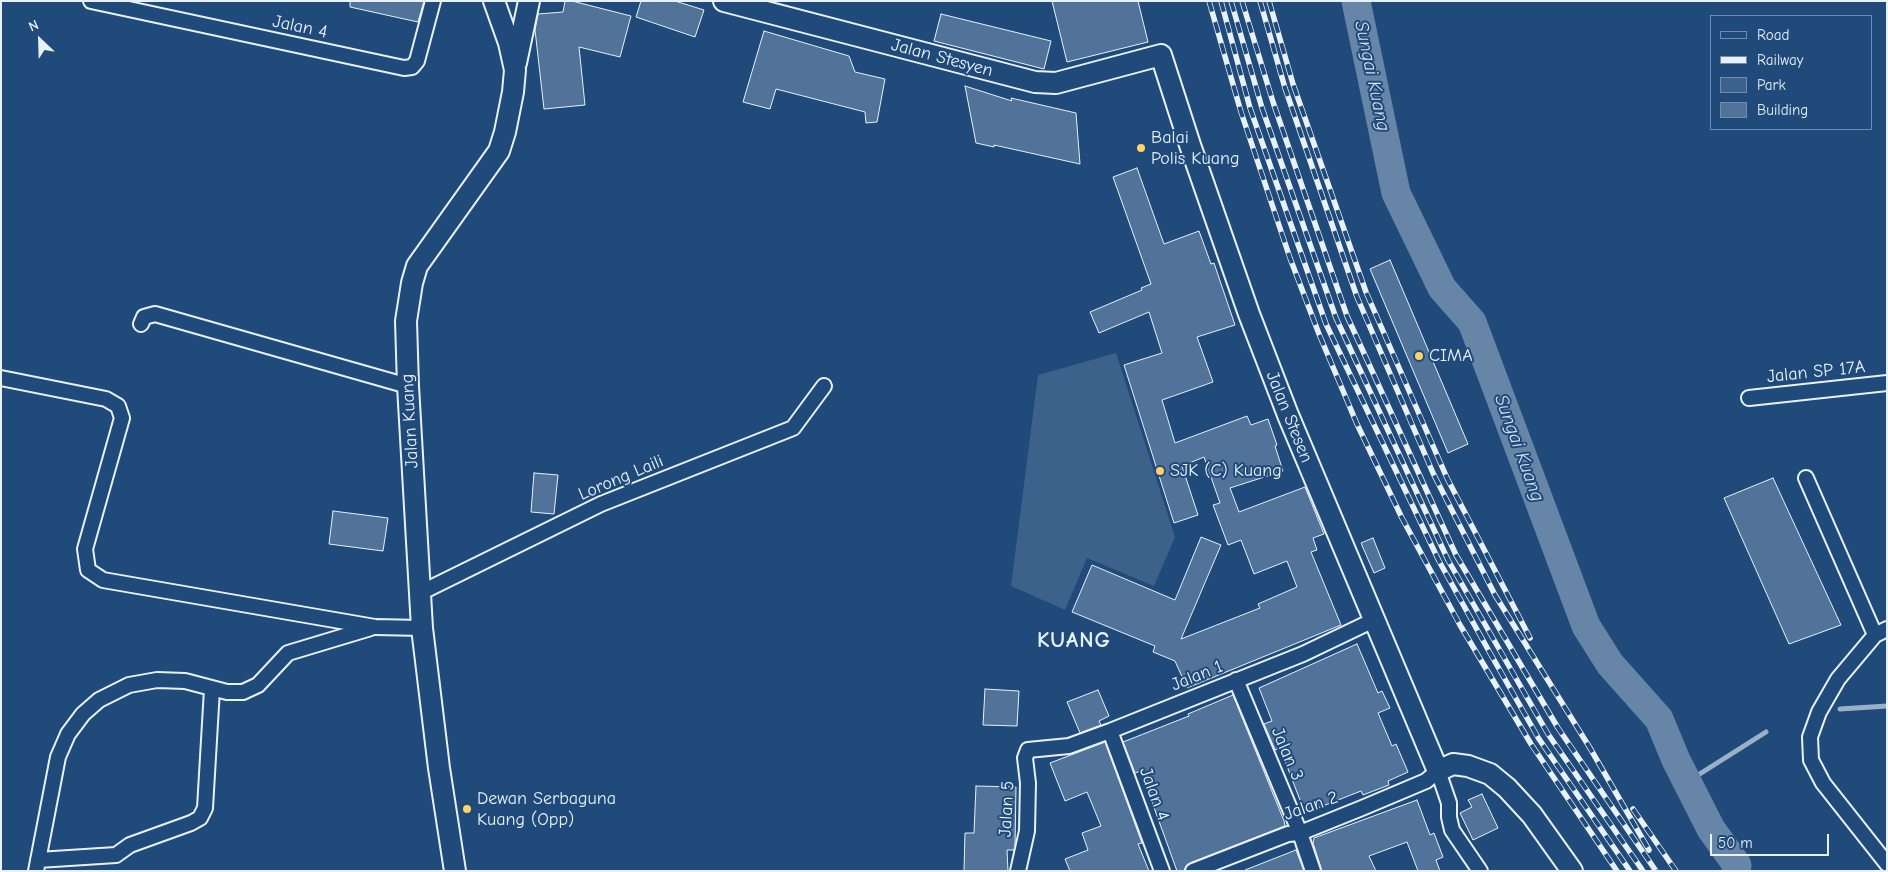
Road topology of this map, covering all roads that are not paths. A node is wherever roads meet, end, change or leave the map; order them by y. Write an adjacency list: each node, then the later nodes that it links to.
1 (91, 1): 5 (street, Jalan 4)
2 (433, 1): 5 (street, Jalan 4)
3 (530, 1): 9 (main road)
4 (724, 1): 6 (main road, Jalan Stesyen)
5 (128, 5)
6 (751, 5): 8 (main road, Jalan Stesyen)
7 (497, 6): 9 (main road, Jalan Kuang)
8 (1161, 55): 18 (main road, Jalan Stesen)
9 (515, 70): 13 (main road, Jalan Kuang)
10 (141, 324): 13 (street)
11 (1, 378): 19 (street)
12 (1887, 383): 15 (street, Jalan SP 17A)
13 (408, 386): 17 (main road, Jalan Kuang)
14 (824, 386): 17 (street, Lorong Laili)
15 (1749, 398)
16 (1806, 478): 21 (street)
17 (420, 593): 20 (main road, Jalan Kuang)
18 (1374, 620): 22 (street, Jalan 1); 26 (main road, Jalan Stesen)
19 (375, 627): 20 (street); 23 (street)
20 (422, 628): 30 (main road, Jalan Kuang)
21 (1881, 632): 28 (street)
22 (1236, 680): 24 (street, Jalan 1); 27 (street, Jalan 3)
23 (212, 688): 29 (street); 29 (street)
24 (1110, 731): 25 (street, Jalan 1); 32 (street, Jalan 4)
25 (1028, 750): 31 (street, Jalan 5)
26 (1438, 771): 27 (street, Jalan 2); 35 (street); 36 (main road)
27 (1300, 833): 33 (street, Jalan 2); 34 (street, Jalan 3)
28 (1887, 864)
29 (37, 866)
30 (455, 871)
31 (1018, 871)
32 (1162, 871)
33 (1193, 871)
34 (1313, 871)
35 (1480, 871)
36 (1572, 871)

